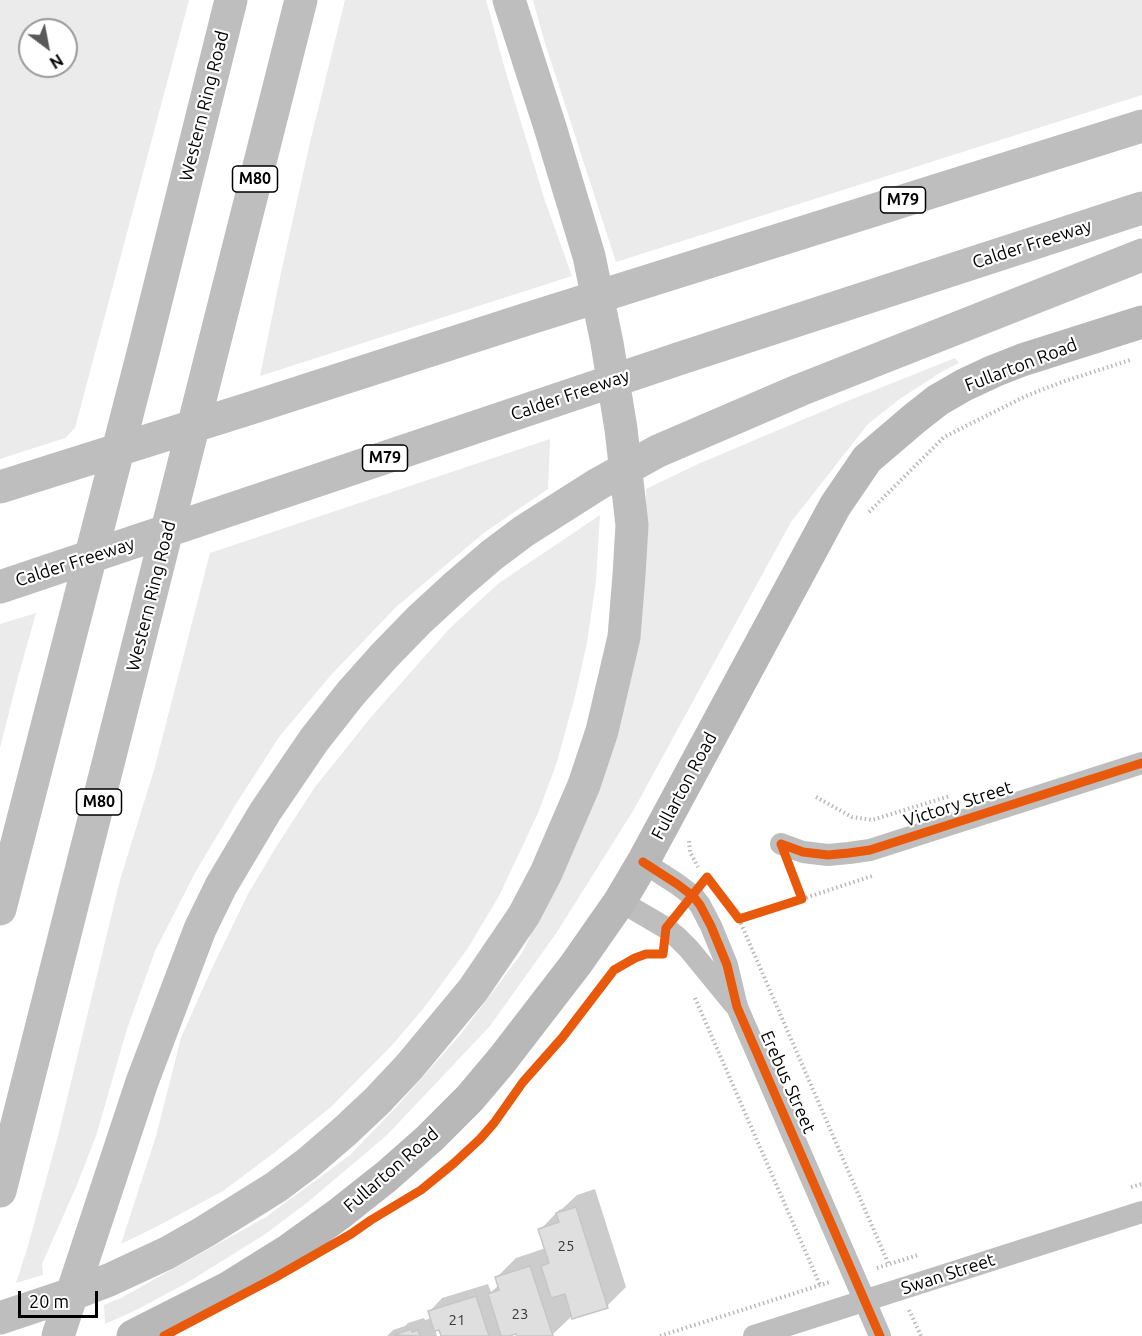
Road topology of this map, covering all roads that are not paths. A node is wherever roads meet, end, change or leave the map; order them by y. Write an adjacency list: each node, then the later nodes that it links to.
1 (231, 0): 14 (highway, Western Ring Road)
2 (301, 0): 16 (highway, Western Ring Road / M80)
3 (509, 0): 19 (highway)
4 (1142, 126): 8 (highway, M79)
5 (1142, 208): 9 (highway, Calder Freeway / M79)
6 (1142, 255): 21 (highway)
7 (1142, 322): 12 (main road, Fullarton Road)
8 (0, 487)
9 (15, 582)
10 (1142, 763): 11 (street, Victory Street)
11 (781, 844)
12 (643, 862): 13 (main road, Fullarton Road); 15 (street, Erebus Street)
13 (620, 901): 15 (street, Erebus Street); 20 (main road, Fullarton Road)
14 (0, 909)
15 (737, 1007): 18 (street, Erebus Street)
16 (0, 1191)
17 (1142, 1212): 18 (street, Swan Street)
18 (865, 1301): 22 (street, Swan Street); 23 (street, Erebus Street)
19 (0, 1318)
20 (137, 1334)
21 (58, 1336)
22 (754, 1336)
23 (880, 1336)

